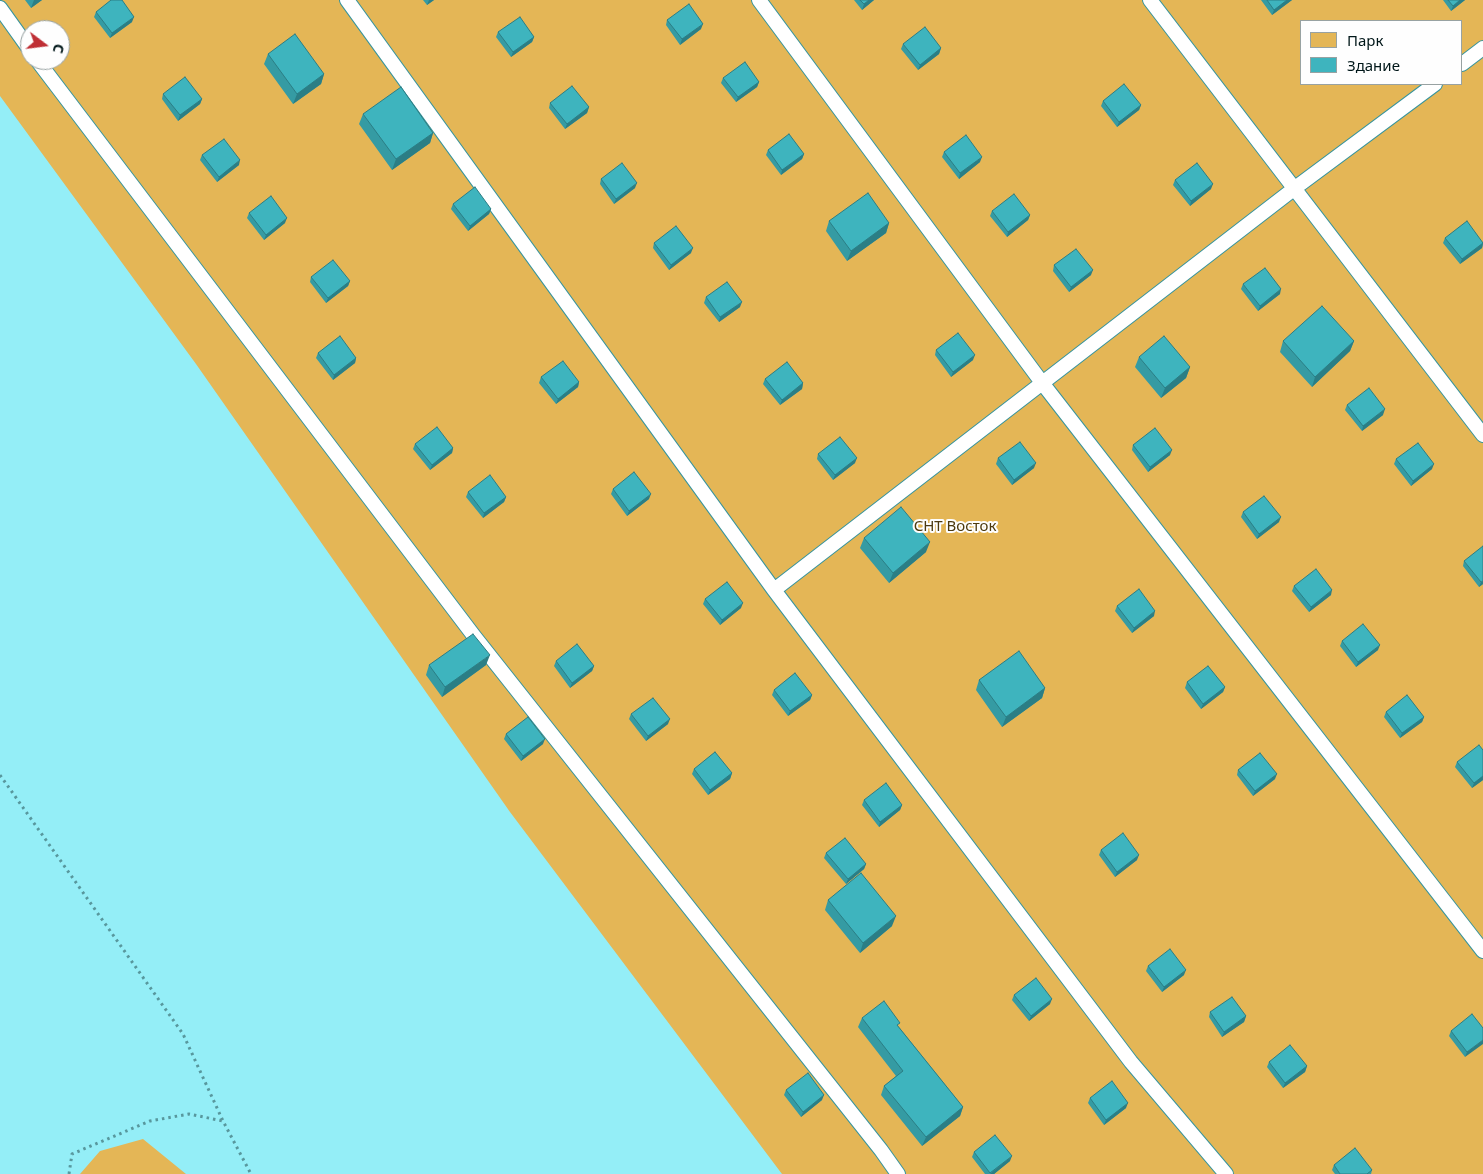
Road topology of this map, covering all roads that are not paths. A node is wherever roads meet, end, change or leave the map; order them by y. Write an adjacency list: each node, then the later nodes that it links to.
1 (347, 0): 13 (lane)
2 (759, 0): 11 (lane)
3 (1150, 0): 10 (lane)
4 (0, 8): 5 (lane)
5 (20, 36)
6 (1483, 48): 7 (lane)
7 (1463, 63)
8 (46, 70): 15 (lane)
9 (1434, 85): 10 (lane)
10 (1295, 188): 11 (lane); 12 (lane)
11 (1043, 384): 13 (lane); 14 (lane)
12 (1483, 435)
13 (774, 590): 16 (lane)
14 (1483, 951)
15 (898, 1174)
16 (1226, 1174)

